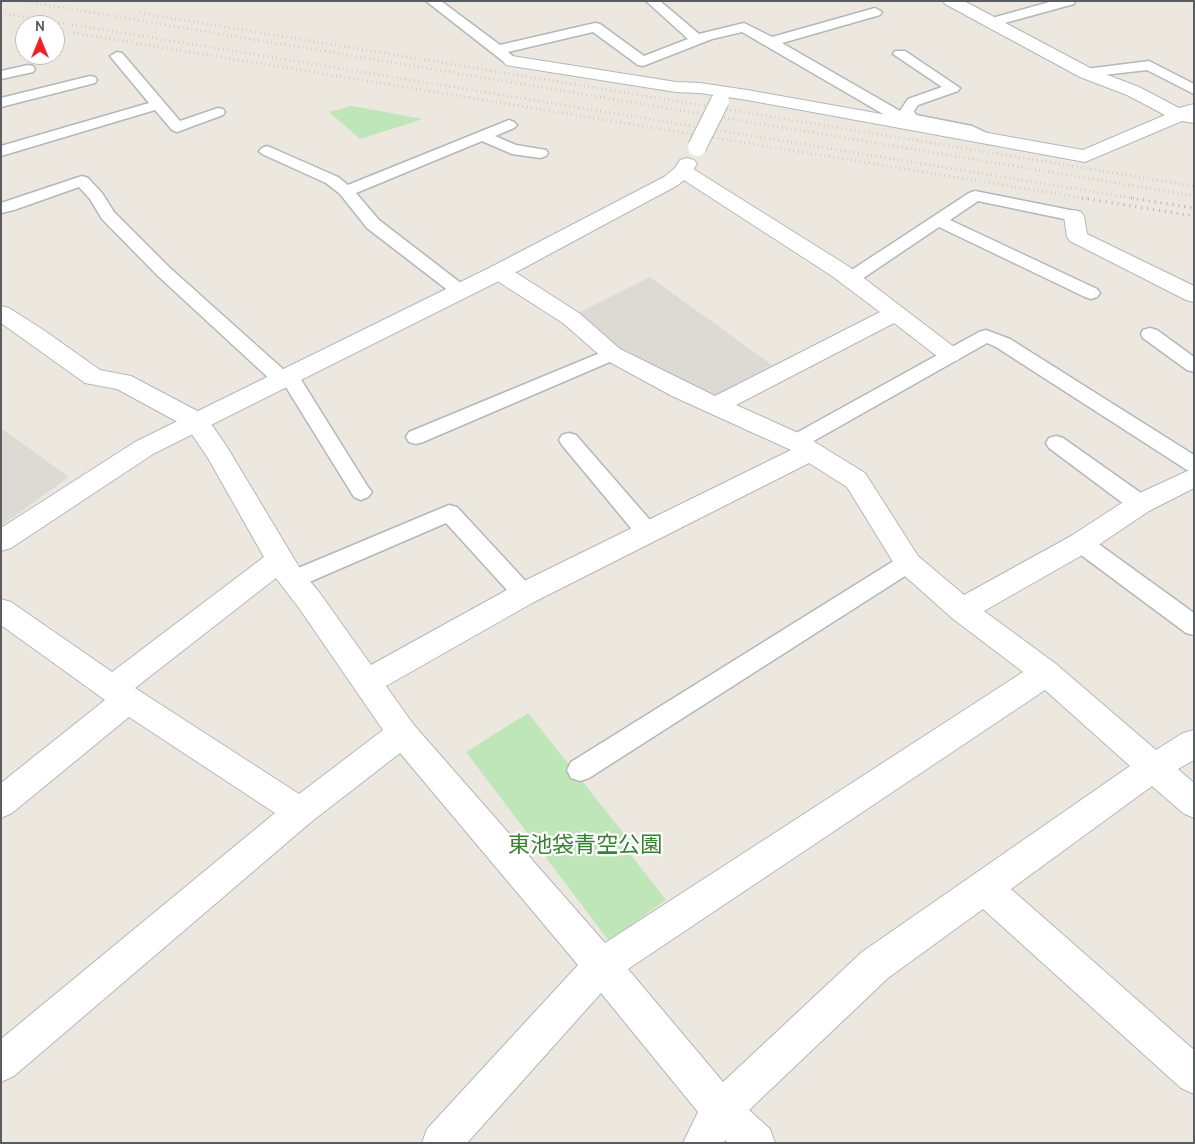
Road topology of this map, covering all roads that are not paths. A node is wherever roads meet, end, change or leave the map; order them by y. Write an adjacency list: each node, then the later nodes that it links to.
1 (432, 1): 9 (lane)
2 (652, 1): 7 (lane)
3 (951, 1): 6 (street)
4 (1069, 1): 6 (lane)
5 (875, 12): 8 (lane)
6 (990, 23): 14 (street)
7 (697, 40): 8 (lane); 9 (lane)
8 (771, 42): 23 (lane)
9 (497, 50): 12 (lane)
10 (900, 54): 23 (lane)
11 (118, 56): 20 (lane)
12 (512, 61): 18 (street)
13 (28, 69): 15 (lane)
14 (1086, 73): 17 (lane); 22 (street)
15 (1, 75)
16 (90, 80): 19 (lane)
17 (1194, 90)
18 (722, 96): 26 (street); 30 (street, bridge)
19 (1, 103)
20 (158, 105): 21 (lane); 27 (lane)
21 (218, 112)
22 (1189, 114): 26 (street)
23 (910, 118): 26 (lane)
24 (509, 125): 25 (lane)
25 (483, 136): 29 (lane); 31 (lane)
26 (988, 139)
27 (1, 151)
28 (267, 151): 31 (lane)
29 (540, 153)
30 (689, 161): 35 (street); 36 (street)
31 (346, 191): 37 (lane)
32 (1, 208): 46 (lane)
33 (1074, 216): 34 (lane); 39 (street)
34 (939, 221): 36 (lane); 38 (lane)
35 (499, 272): 37 (street); 43 (street)
36 (850, 279): 41 (street)
37 (460, 291): 46 (street)
38 (1091, 293)
39 (1194, 295)
40 (1, 314): 48 (street)
41 (894, 314): 44 (street); 47 (street)
42 (1150, 334): 45 (lane)
43 (612, 354): 47 (street); 49 (lane)
44 (950, 355): 52 (lane); 53 (lane)
45 (1194, 366)
46 (284, 377): 48 (street); 55 (lane)
47 (715, 406): 52 (street)
48 (196, 421): 58 (street); 61 (street)
49 (416, 437)
50 (569, 440): 57 (lane)
51 (1056, 443): 56 (lane)
52 (804, 446): 57 (street); 60 (street)
53 (1194, 466)
54 (1194, 477): 56 (street)
55 (361, 492)
56 (1140, 504): 59 (street)
57 (648, 533): 62 (street)
58 (1, 541)
59 (1081, 543): 64 (street); 65 (lane)
60 (908, 563): 64 (street); 72 (lane)
61 (285, 570): 62 (lane); 67 (street); 68 (street)
62 (524, 594): 67 (street)
63 (1, 610): 68 (street)
64 (962, 610): 66 (street)
65 (1194, 626)
66 (1046, 673): 71 (street); 77 (street)
67 (367, 682): 69 (street)
68 (121, 694): 73 (street); 75 (street)
69 (402, 733): 75 (street); 77 (street)
70 (1194, 744): 71 (street)
71 (1153, 768): 74 (street); 76 (street)
72 (580, 770)
73 (1, 803)
74 (1194, 804)
75 (300, 812): 78 (street)
76 (985, 888): 79 (street); 80 (street)
77 (602, 966): 80 (street); 81 (street)
78 (1, 1063)
79 (1194, 1075)
80 (721, 1110): 82 (street); 83 (street)
81 (441, 1143)
82 (702, 1143)
83 (756, 1143)

